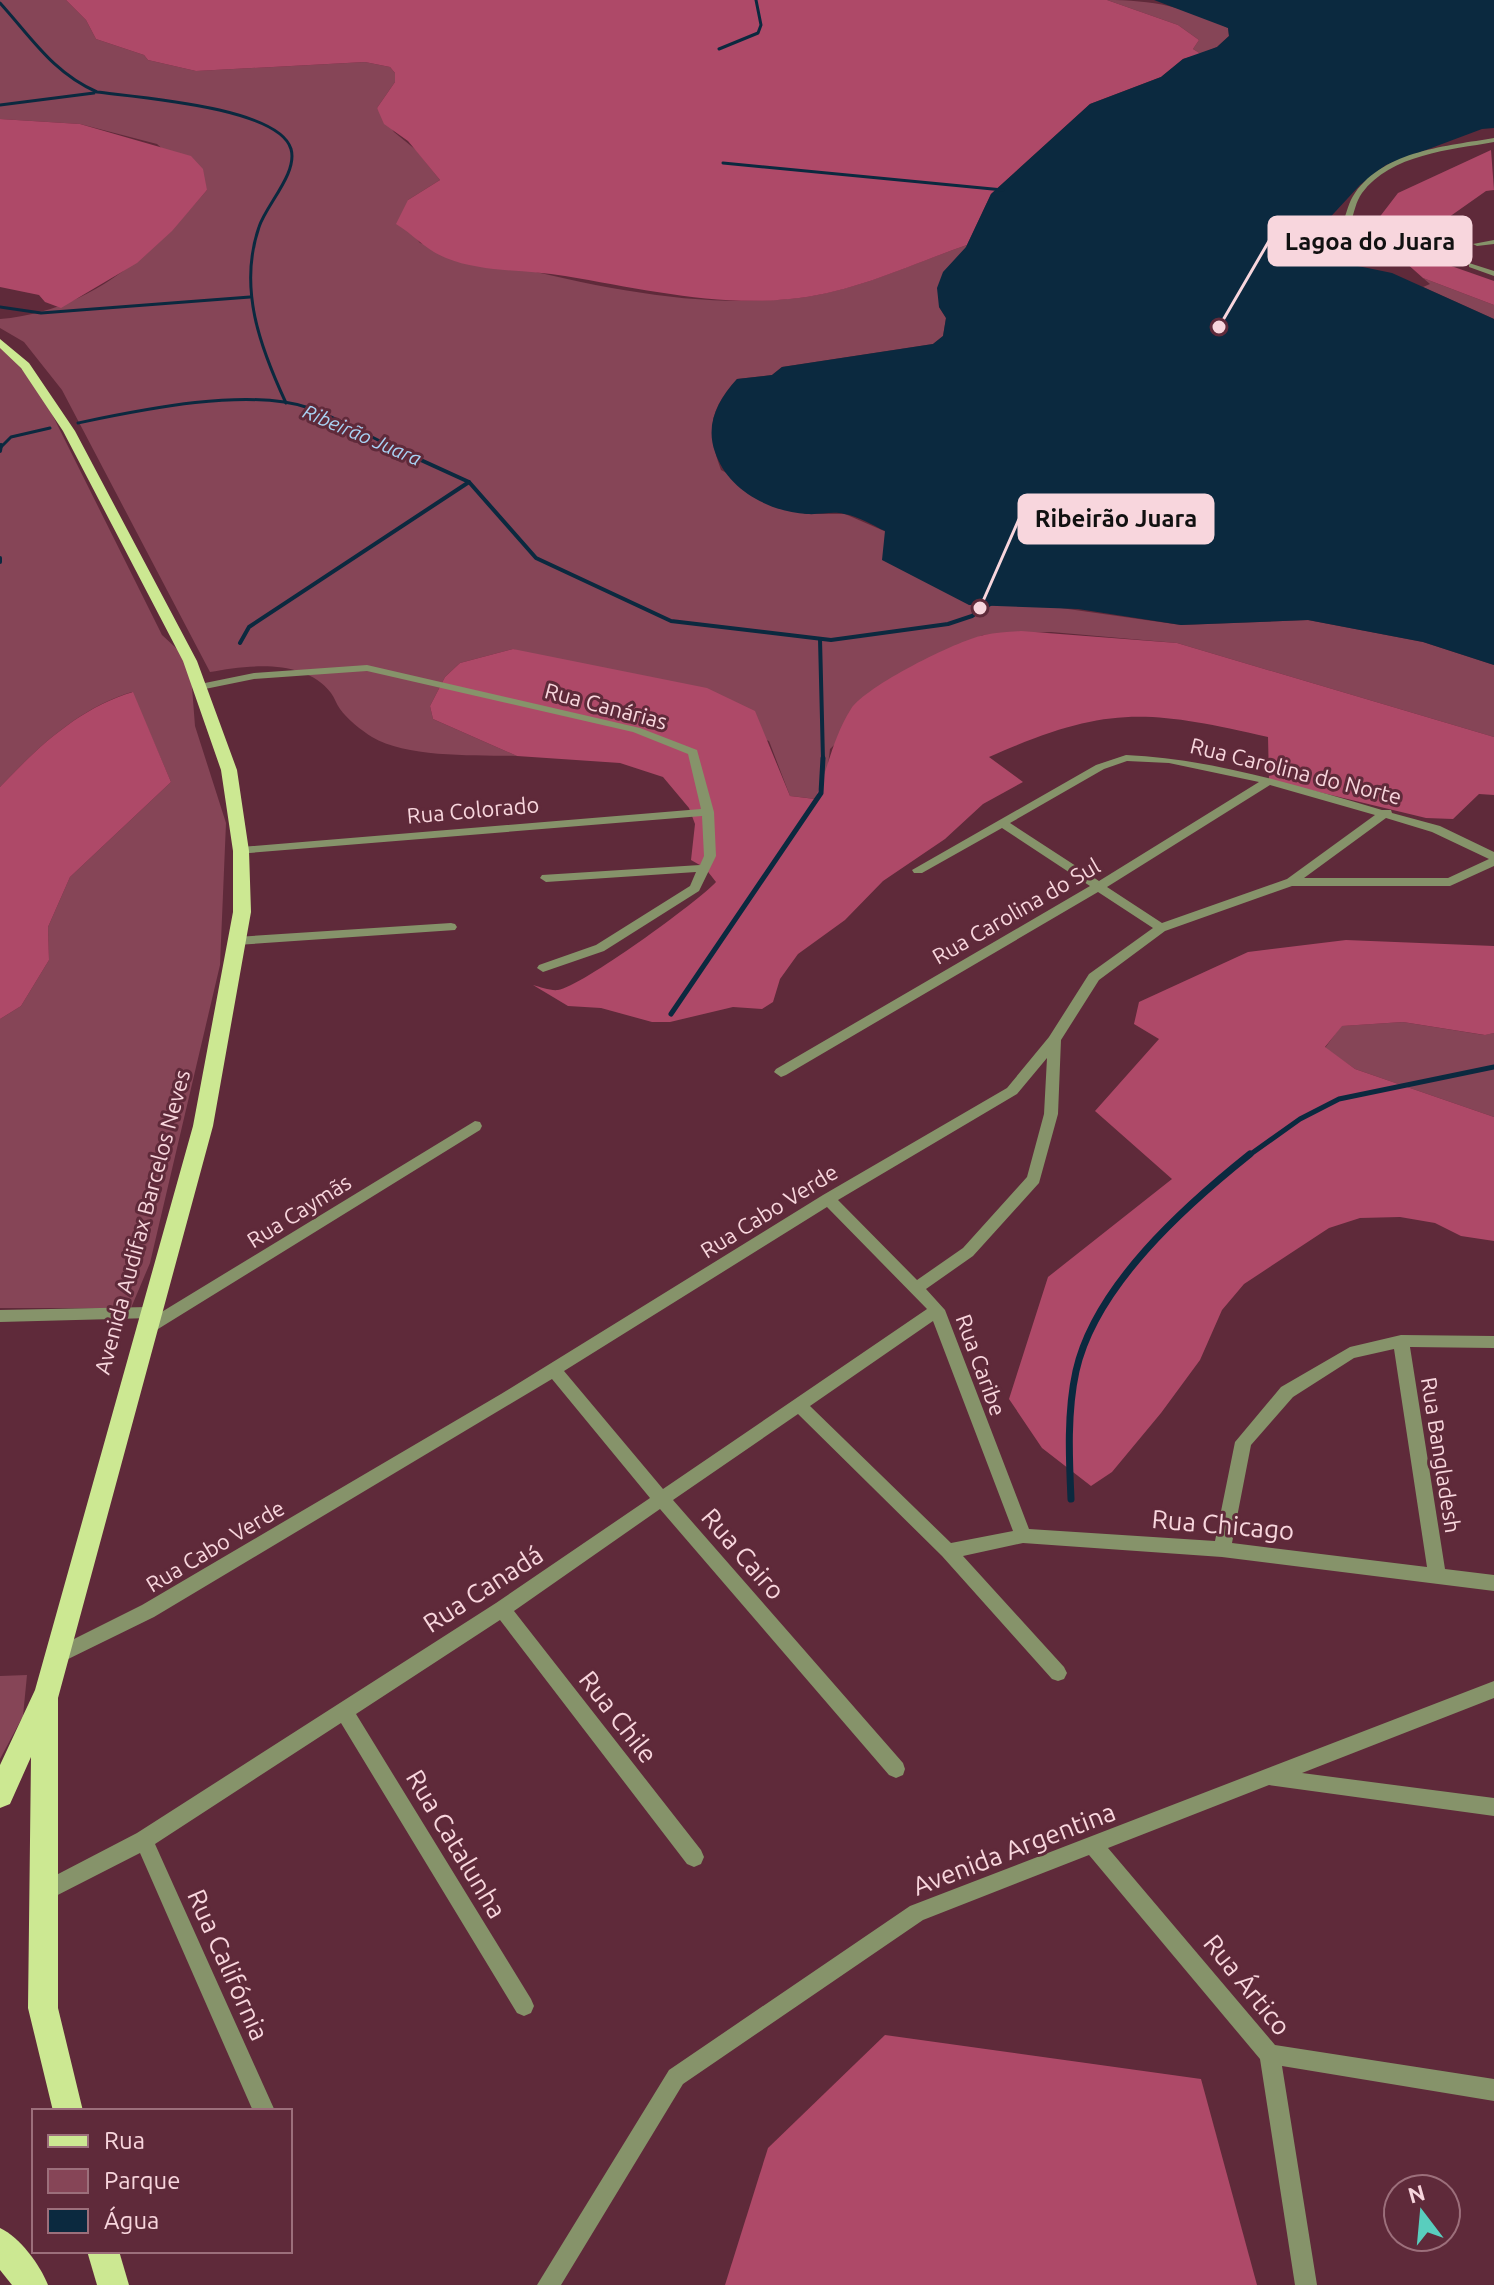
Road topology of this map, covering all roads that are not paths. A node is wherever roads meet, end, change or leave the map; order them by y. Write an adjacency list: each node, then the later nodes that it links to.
1 (1494, 140): 4 (street)
2 (1494, 242): 3 (street)
3 (1477, 244)
4 (1396, 262)
5 (1472, 265): 6 (street)
6 (1494, 274)
7 (0, 342): 8 (main road, Avenida Audifax Barcelos Neves)
8 (200, 687): 10 (street, Rua Canárias); 13 (main road, Avenida Audifax Barcelos Neves)
9 (1269, 781): 11 (street, Rua Carolina do Norte); 12 (street, Rua Carolina do Norte); 19 (street, Rua Carolina do Sul)
10 (708, 812): 13 (street, Rua Colorado); 15 (street, Rua Canárias)
11 (1387, 812): 14 (street, Rua Carolina do Norte); 18 (street)
12 (1001, 822): 16 (street, Rua Carolina do Norte); 19 (street)
13 (241, 851): 22 (main road, Avenida Audifax Barcelos Neves)
14 (1494, 859): 18 (street, Rua Cabo Verde)
15 (705, 868): 17 (street); 23 (street)
16 (918, 870)
17 (546, 878)
18 (1291, 882): 21 (street, Rua Cabo Verde)
19 (1098, 887): 21 (street); 25 (street, Rua Carolina do Sul)
20 (451, 927): 22 (street)
21 (1161, 928): 24 (street, Rua Cabo Verde)
22 (236, 941): 31 (main road, Avenida Audifax Barcelos Neves)
23 (543, 968)
24 (1054, 1040): 27 (street, Rua Cabo Verde); 28 (street)
25 (781, 1072)
26 (475, 1126): 31 (street, Rua Caymãs)
27 (828, 1199): 28 (street, Rua Caribe); 34 (street, Rua Cabo Verde)
28 (916, 1288): 29 (street, Rua Caribe)
29 (937, 1310): 35 (street, Rua Canadá); 37 (street, Rua Caribe)
30 (0, 1316): 31 (street)
31 (147, 1322): 43 (main road, Avenida Audifax Barcelos Neves)
32 (1401, 1341): 33 (street); 38 (street); 40 (street, Rua Bangladesh)
33 (1494, 1342)
34 (554, 1370): 36 (street, Rua Cairo); 43 (street, Rua Cabo Verde)
35 (800, 1406): 36 (street, Rua Canadá); 39 (street)
36 (662, 1500): 42 (street, Rua Canadá); 48 (street, Rua Cairo)
37 (1023, 1536): 38 (street, Rua Chicago); 39 (street, Rua Chicago)
38 (1222, 1549): 40 (street, Rua Chicago)
39 (948, 1551): 44 (street)
40 (1437, 1575): 41 (street, Rua Chicago)
41 (1494, 1583)
42 (502, 1609): 47 (street, Rua Canadá); 54 (street, Rua Chile)
43 (58, 1656): 46 (main road, Avenida Audifax Barcelos Neves)
44 (1058, 1673)
45 (1494, 1689): 49 (street, Avenida Argentina)
46 (48, 1691): 50 (main road, Avenida Audifax Barcelos Neves); 55 (main road, Avenida Audifax Barcelos Neves)
47 (343, 1710): 52 (street, Rua Canadá); 56 (street, Rua Catalunha)
48 (896, 1769)
49 (1269, 1778): 51 (street); 53 (street, Avenida Argentina)
50 (0, 1795)
51 (1494, 1807)
52 (144, 1840): 55 (street, Rua Canadá); 60 (street, Rua Califórnia)
53 (1094, 1846): 57 (street, Rua Ártico); 65 (street, Avenida Argentina)
54 (694, 1857)
55 (44, 1892): 59 (main road, Avenida Audifax Barcelos Neves)
56 (524, 2006)
57 (1270, 2054): 58 (street); 66 (street, Rua Ártico)
58 (1494, 2090)
59 (68, 2109)
60 (263, 2109)
61 (0, 2244): 63 (main road)
62 (104, 2253): 64 (main road)
63 (32, 2285)
64 (113, 2285)
65 (548, 2285)
66 (1306, 2285)

